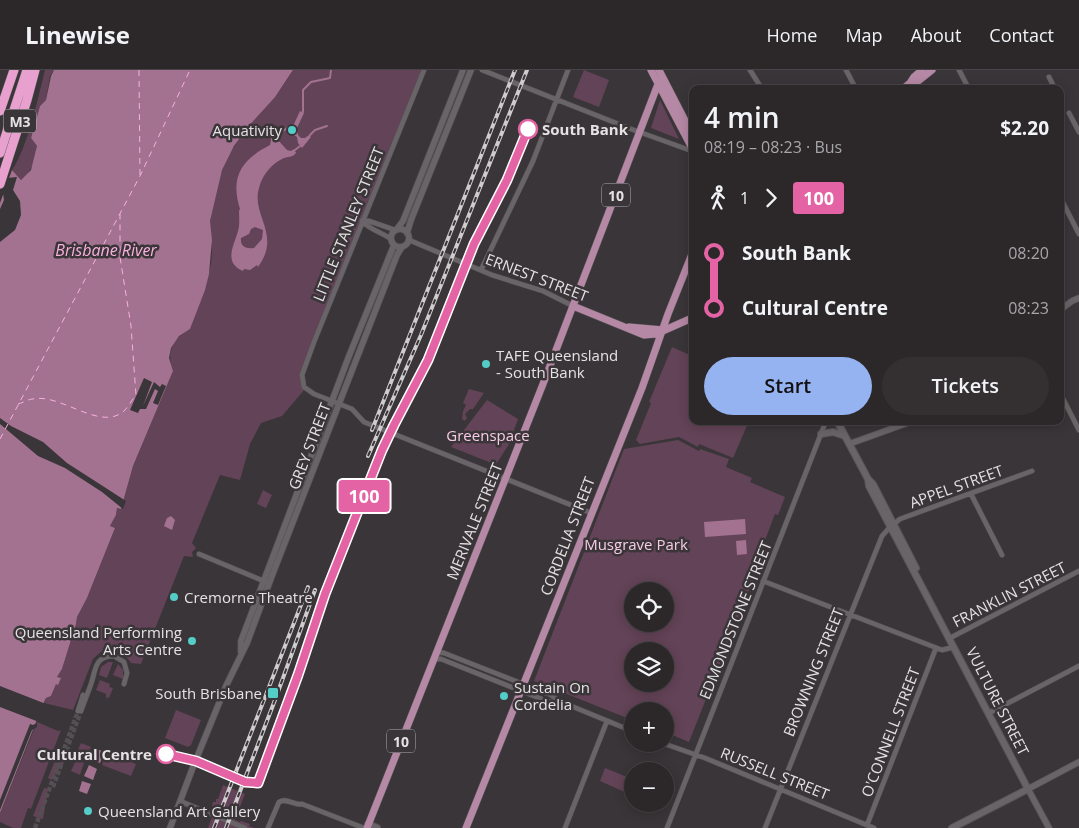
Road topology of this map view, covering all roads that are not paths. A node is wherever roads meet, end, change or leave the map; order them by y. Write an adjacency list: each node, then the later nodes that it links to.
1 (13, 70): 24 (highway, M3); 26 (highway, M3)
2 (27, 70): 33 (highway, M3)
3 (34, 70): 34 (highway, M3)
4 (424, 70): 36 (street, LITTLE STANLEY STREET)
5 (462, 70): 37 (street)
6 (471, 70): 38 (street)
7 (482, 70): 25 (street)
8 (568, 70): 25 (street)
9 (651, 70): 17 (main road)
10 (659, 70): 28 (main road)
11 (750, 70): 18 (street)
12 (846, 70): 19 (street)
13 (922, 70): 20 (main road)
14 (932, 70): 21 (main road)
15 (959, 70): 22 (street)
16 (1049, 77): 23 (street)
17 (658, 84): 30 (main road, MERIVALE STREET / 10); 31 (main road)
18 (759, 85)
19 (854, 85)
20 (912, 85)
21 (913, 85)
22 (967, 85)
23 (1053, 85)
24 (0, 93)
25 (557, 100): 30 (street); 44 (street)
26 (0, 111)
27 (1069, 112): 29 (street)
28 (689, 128)
29 (1079, 132)
30 (640, 133): 32 (street); 46 (main road, MERIVALE STREET / 10)
31 (689, 144)
32 (689, 149)
33 (0, 153)
34 (0, 184)
35 (1064, 205): 39 (street)
36 (362, 221): 37 (street); 41 (street); 50 (street, LITTLE STANLEY STREET)
37 (396, 230): 38 (street); 41 (street)
38 (407, 233): 40 (street)
39 (1079, 234)
40 (409, 240): 42 (street); 44 (street, ERNEST STREET)
41 (392, 242): 42 (street); 50 (street, GREY STREET)
42 (402, 247): 52 (street, GREY STREET)
43 (689, 262): 49 (main road, CORDELIA STREET)
44 (481, 270): 46 (street, ERNEST STREET)
45 (1079, 298): 47 (street)
46 (573, 306): 49 (main road, ERNEST STREET); 61 (main road, MERIVALE STREET / 10)
47 (1064, 307)
48 (689, 319): 49 (main road, ERNEST STREET)
49 (663, 330): 63 (main road, CORDELIA STREET)
50 (333, 401): 52 (street); 69 (street, GREY STREET)
51 (1064, 401): 56 (street)
52 (339, 404): 61 (street); 69 (street, GREY STREET)
53 (824, 425): 57 (street, EDMONDSTONE STREET)
54 (839, 425): 58 (main road, VULTURE STREET)
55 (902, 425): 59 (street)
56 (1079, 430)
57 (821, 434): 58 (main road); 68 (street, EDMONDSTONE STREET)
58 (845, 436): 59 (main road, VULTURE STREET)
59 (849, 444): 64 (main road, VULTURE STREET)
60 (1032, 471): 62 (street, APPEL STREET)
61 (506, 479): 63 (street); 74 (main road, MERIVALE STREET / 10)
62 (971, 494): 64 (street, APPEL STREET); 66 (street)
63 (591, 513): 77 (main road, CORDELIA STREET)
64 (892, 525): 70 (street, BROWNING STREET); 71 (main road, VULTURE STREET)
65 (199, 554): 69 (street)
66 (1002, 555)
67 (1079, 571): 71 (street, FRANKLIN STREET)
68 (763, 581): 70 (street); 83 (street, EDMONDSTONE STREET)
69 (267, 582): 87 (street, GREY STREET)
70 (850, 614): 73 (street); 85 (street, BROWNING STREET)
71 (950, 638): 72 (main road, VULTURE STREET)
72 (954, 646): 73 (street); 79 (main road, VULTURE STREET)
73 (936, 648): 88 (street, O'CONNELL STREET)
74 (435, 655): 77 (street); 89 (main road, MERIVALE STREET / 10)
75 (1079, 666): 79 (street)
76 (124, 684): 78 (street)
77 (522, 687): 80 (street); 94 (main road, CORDELIA STREET)
78 (79, 711)
79 (989, 713): 86 (main road, VULTURE STREET)
80 (607, 721): 81 (street); 95 (street)
81 (624, 728)
82 (674, 747): 83 (street, RUSSELL STREET)
83 (695, 755): 85 (street, RUSSELL STREET); 96 (street, EDMONDSTONE STREET)
84 (1079, 762): 86 (street)
85 (781, 789): 88 (street, RUSSELL STREET); 97 (street, BROWNING STREET)
86 (1028, 789): 99 (main road); 100 (street, VULTURE STREET)
87 (180, 801): 90 (street, GREY STREET); 91 (street)
88 (866, 825): 98 (street, RUSSELL STREET)
89 (366, 827): 92 (street); 93 (main road)
90 (170, 828)
91 (245, 828)
92 (268, 828)
93 (377, 828)
94 (466, 828)
95 (565, 828)
96 (667, 828)
97 (765, 828)
98 (874, 828)
99 (952, 828)
100 (1049, 828)

